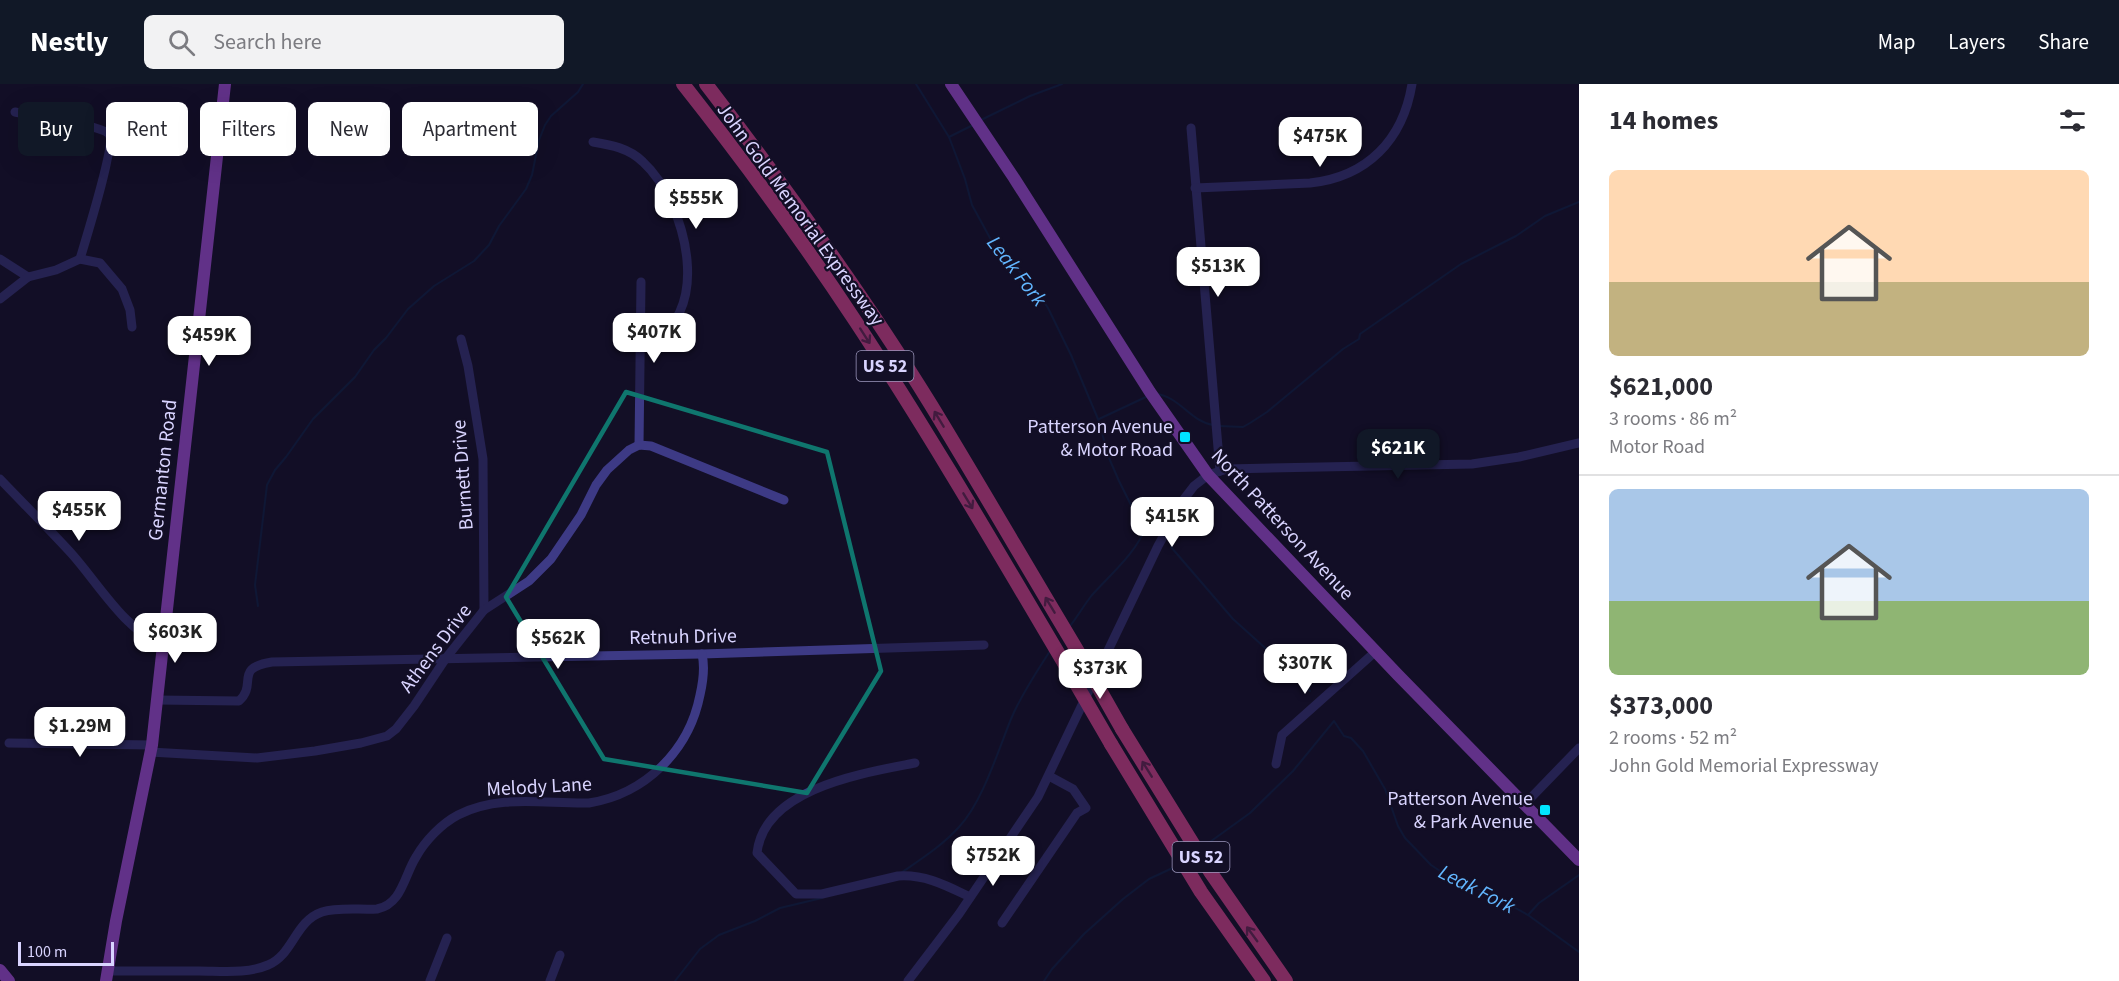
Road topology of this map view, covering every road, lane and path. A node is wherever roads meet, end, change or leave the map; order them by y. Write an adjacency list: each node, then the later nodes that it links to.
1 (225, 84): 24 (main road, Germanton Road)
2 (683, 84): 48 (highway, John Gold Memorial Expressway / US 52, one-way to 48, bridge)
3 (706, 84): 49 (highway, John Gold Memorial Expressway / US 52, one-way to 3, bridge)
4 (951, 84): 20 (main road, North Patterson Avenue)
5 (1412, 84): 9 (street)
6 (15, 112): 10 (street)
7 (1191, 128): 9 (street)
8 (593, 141): 17 (street)
9 (1195, 188): 20 (street)
10 (80, 259): 12 (street); 15 (street)
11 (0, 260): 12 (street)
12 (28, 277): 14 (street)
13 (641, 282): 17 (street)
14 (0, 300)
15 (132, 327)
16 (460, 339): 23 (street, Burnett Drive)
17 (640, 344): 19 (street)
18 (1579, 443): 20 (street)
19 (639, 445): 22 (street); 23 (street, Athens Drive)
20 (1214, 473): 26 (main road, North Patterson Avenue); 35 (street)
21 (0, 479): 24 (street)
22 (784, 500)
23 (484, 610): 28 (street, Athens Drive)
24 (162, 645): 29 (main road, Germanton Road)
25 (984, 645): 27 (street, Retnuh Drive)
26 (1376, 652): 34 (street); 36 (main road, North Patterson Avenue)
27 (702, 654): 28 (street, Retnuh Drive); 43 (street, Melody Lane)
28 (446, 658): 29 (street, Retnuh Drive); 31 (street, Athens Drive)
29 (157, 700): 31 (main road, Germanton Road)
30 (9, 744): 31 (street, Athens Drive)
31 (151, 748): 43 (main road, Germanton Road)
32 (1579, 748): 36 (street)
33 (915, 764): 38 (street)
34 (1276, 764)
35 (1048, 776): 38 (street); 39 (street)
36 (1524, 805): 37 (main road, North Patterson Avenue)
37 (1579, 860)
38 (970, 897): 47 (street)
39 (1002, 923)
40 (447, 938): 45 (street)
41 (560, 955): 46 (street)
42 (0, 970): 44 (main road)
43 (107, 976)
44 (9, 981)
45 (430, 981)
46 (550, 981)
47 (908, 981)
48 (1264, 981)
49 (1286, 981)

